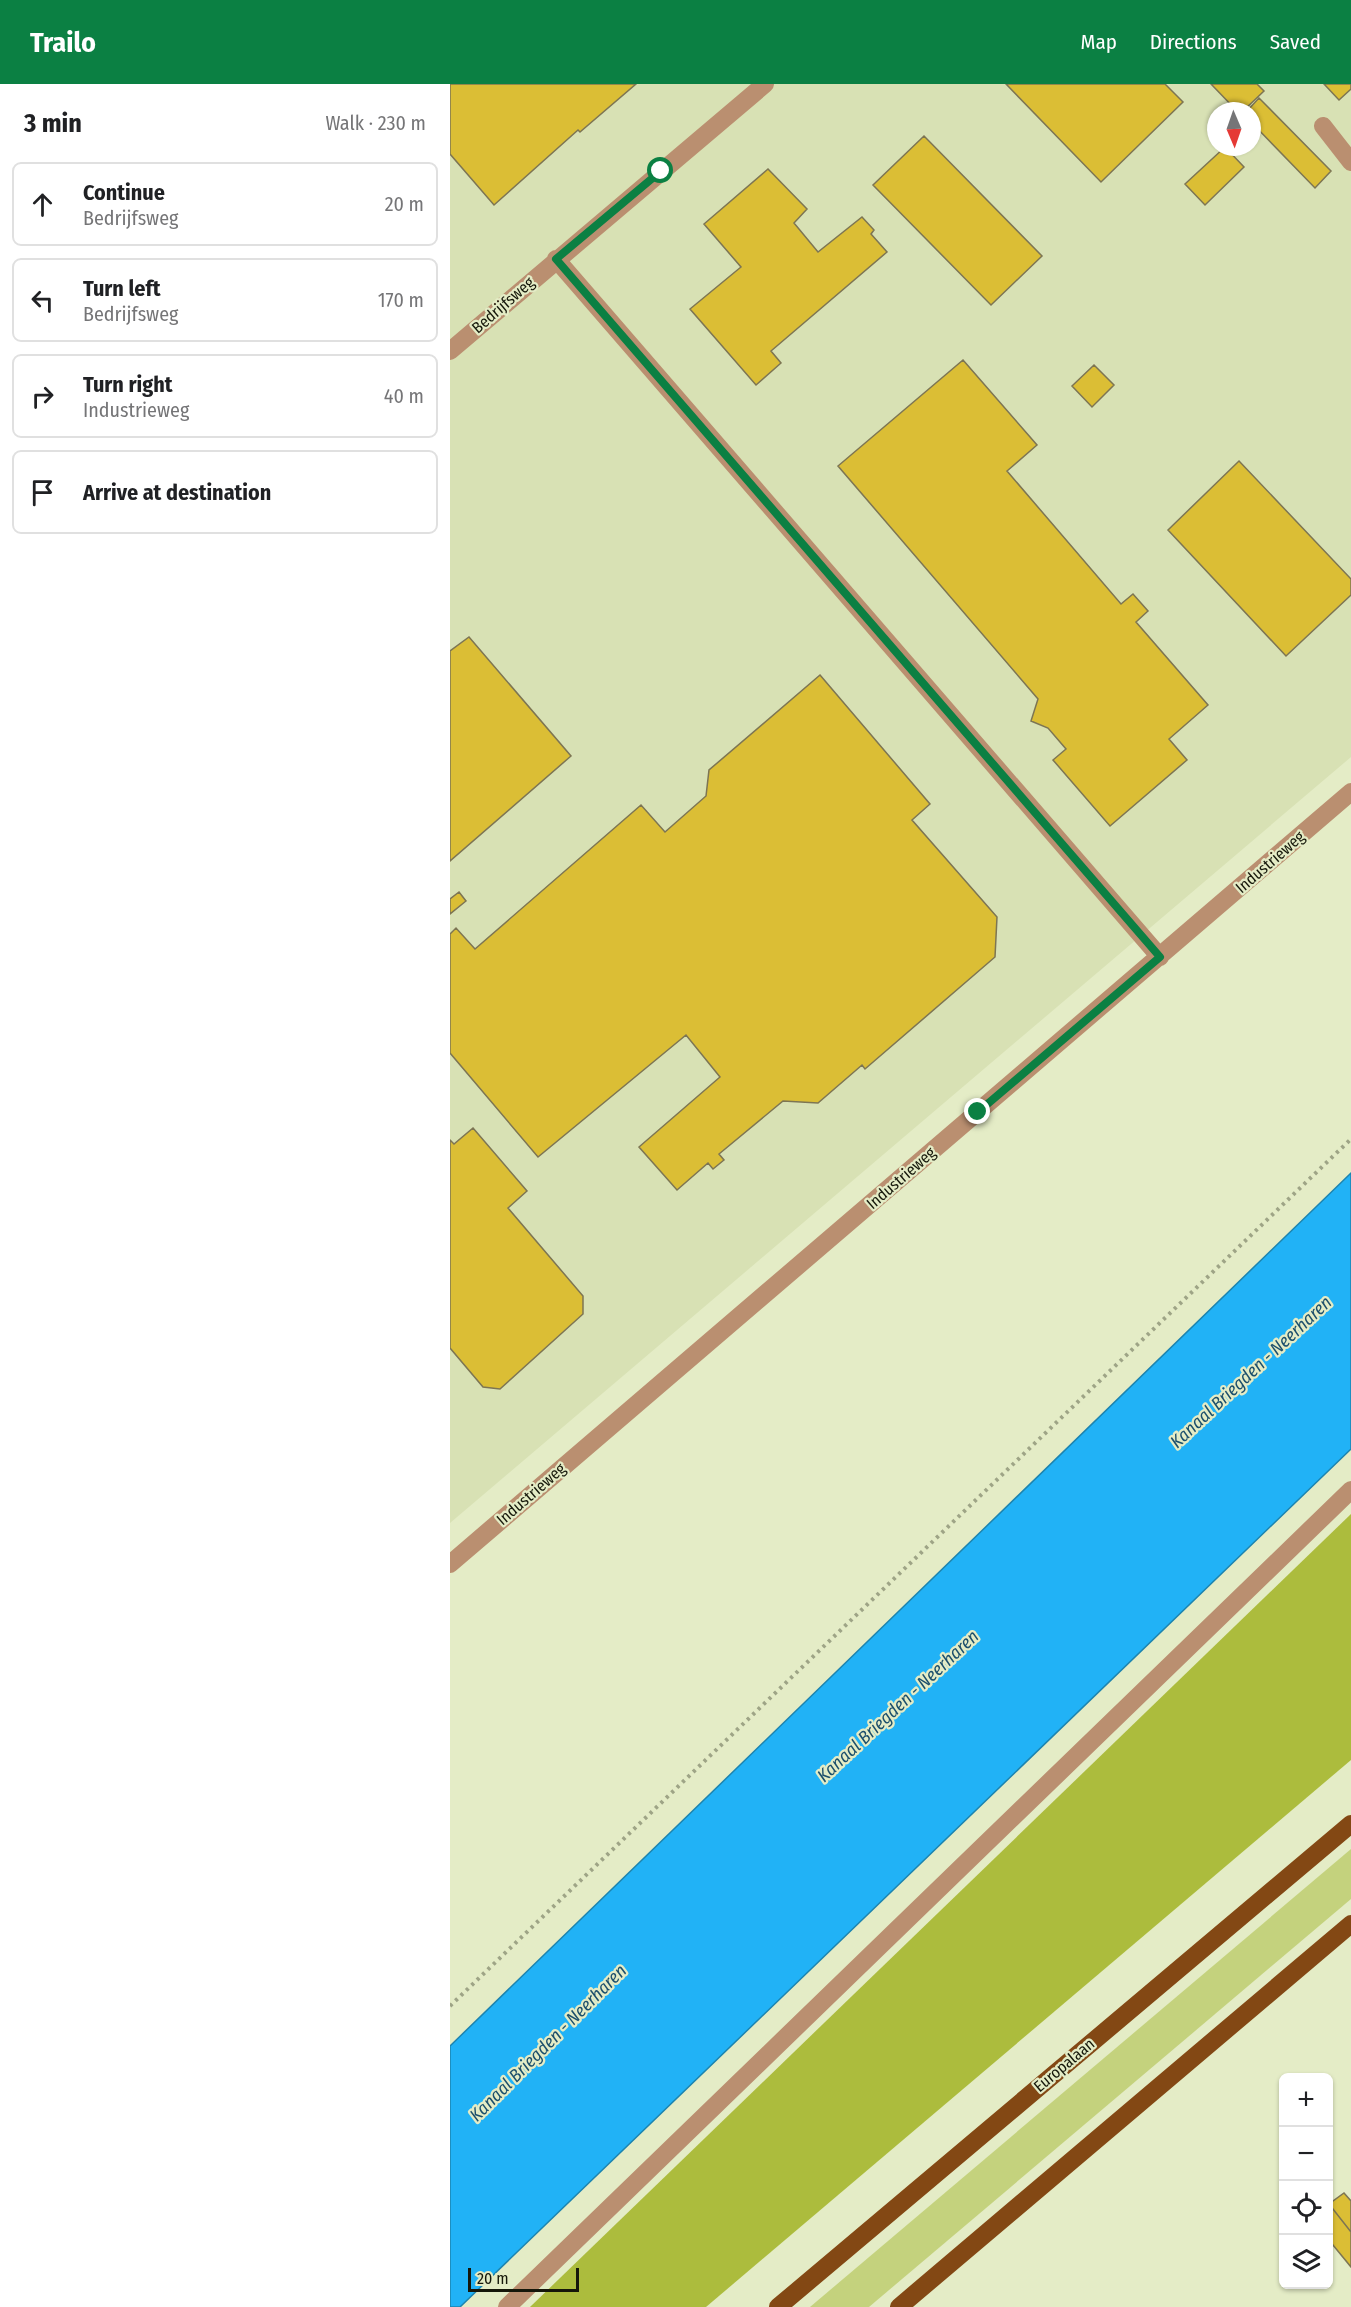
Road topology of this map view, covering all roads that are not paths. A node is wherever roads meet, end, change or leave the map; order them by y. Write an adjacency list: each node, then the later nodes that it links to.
1 (765, 84): 4 (street, Bedrijfsweg)
2 (1323, 126): 3 (street)
3 (1351, 162)
4 (556, 259): 5 (street, Bedrijfsweg); 7 (street)
5 (450, 351)
6 (1351, 792): 7 (street, Industrieweg)
7 (1160, 957): 9 (street, Industrieweg)
8 (1351, 1490): 12 (street)
9 (450, 1564)
10 (1351, 1824): 13 (main road, Europalaan)
11 (1351, 1924): 14 (main road)
12 (507, 2307)
13 (778, 2307)
14 (899, 2307)

